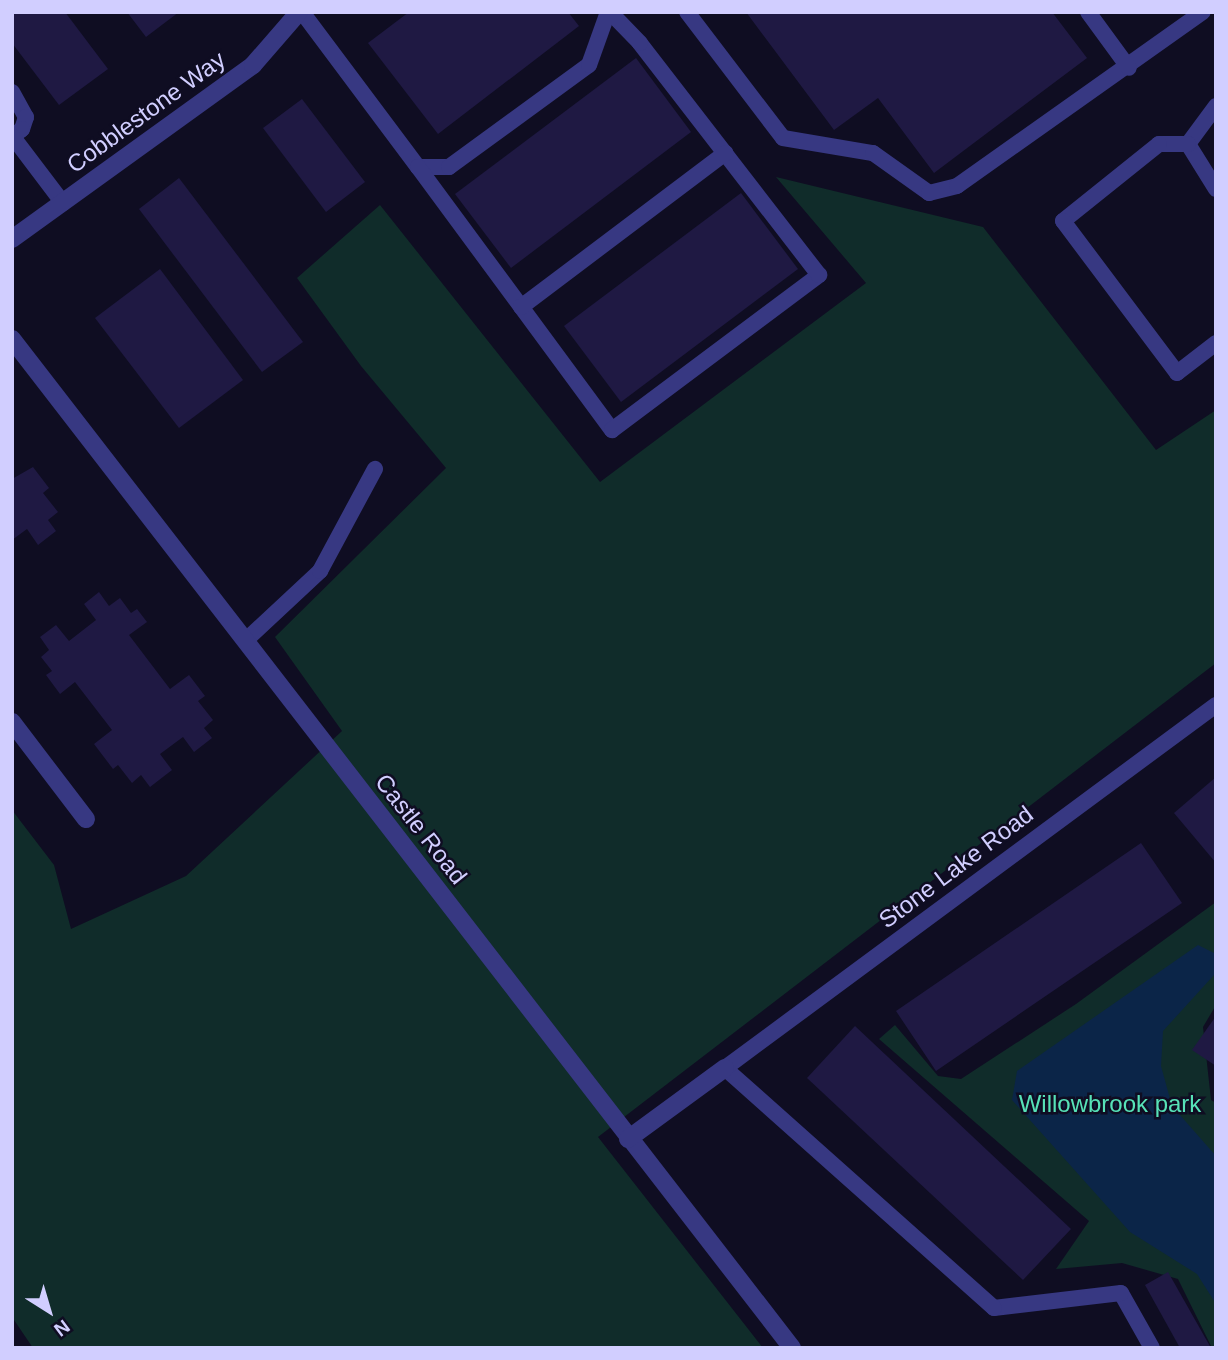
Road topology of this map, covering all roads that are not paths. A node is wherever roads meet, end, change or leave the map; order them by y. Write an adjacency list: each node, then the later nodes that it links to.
1 (300, 12): 12 (lane); 14 (street, Cobblestone Way)
2 (609, 12): 11 (lane); 12 (lane)
3 (687, 12): 6 (lane)
4 (1088, 12): 6 (lane)
5 (1203, 12): 6 (lane)
6 (1129, 68)
7 (12, 92): 9 (lane)
8 (1216, 106): 10 (lane)
9 (12, 137): 14 (lane)
10 (1188, 144): 13 (lane); 18 (lane)
11 (725, 153): 16 (lane); 16 (lane)
12 (418, 167): 16 (lane)
13 (1216, 189)
14 (63, 203): 15 (street, Cobblestone Way)
15 (12, 239)
16 (521, 307)
17 (12, 339): 20 (street, Castle Road)
18 (1216, 343)
19 (375, 470): 20 (lane)
20 (245, 641): 25 (street, Castle Road)
21 (1216, 705): 24 (lane, Stone Lake Road)
22 (12, 722): 23 (street)
23 (86, 819)
24 (725, 1068): 25 (street, Stone Lake Road); 27 (lane)
25 (628, 1139): 26 (street, Castle Road)
26 (792, 1348)
27 (1152, 1348)

